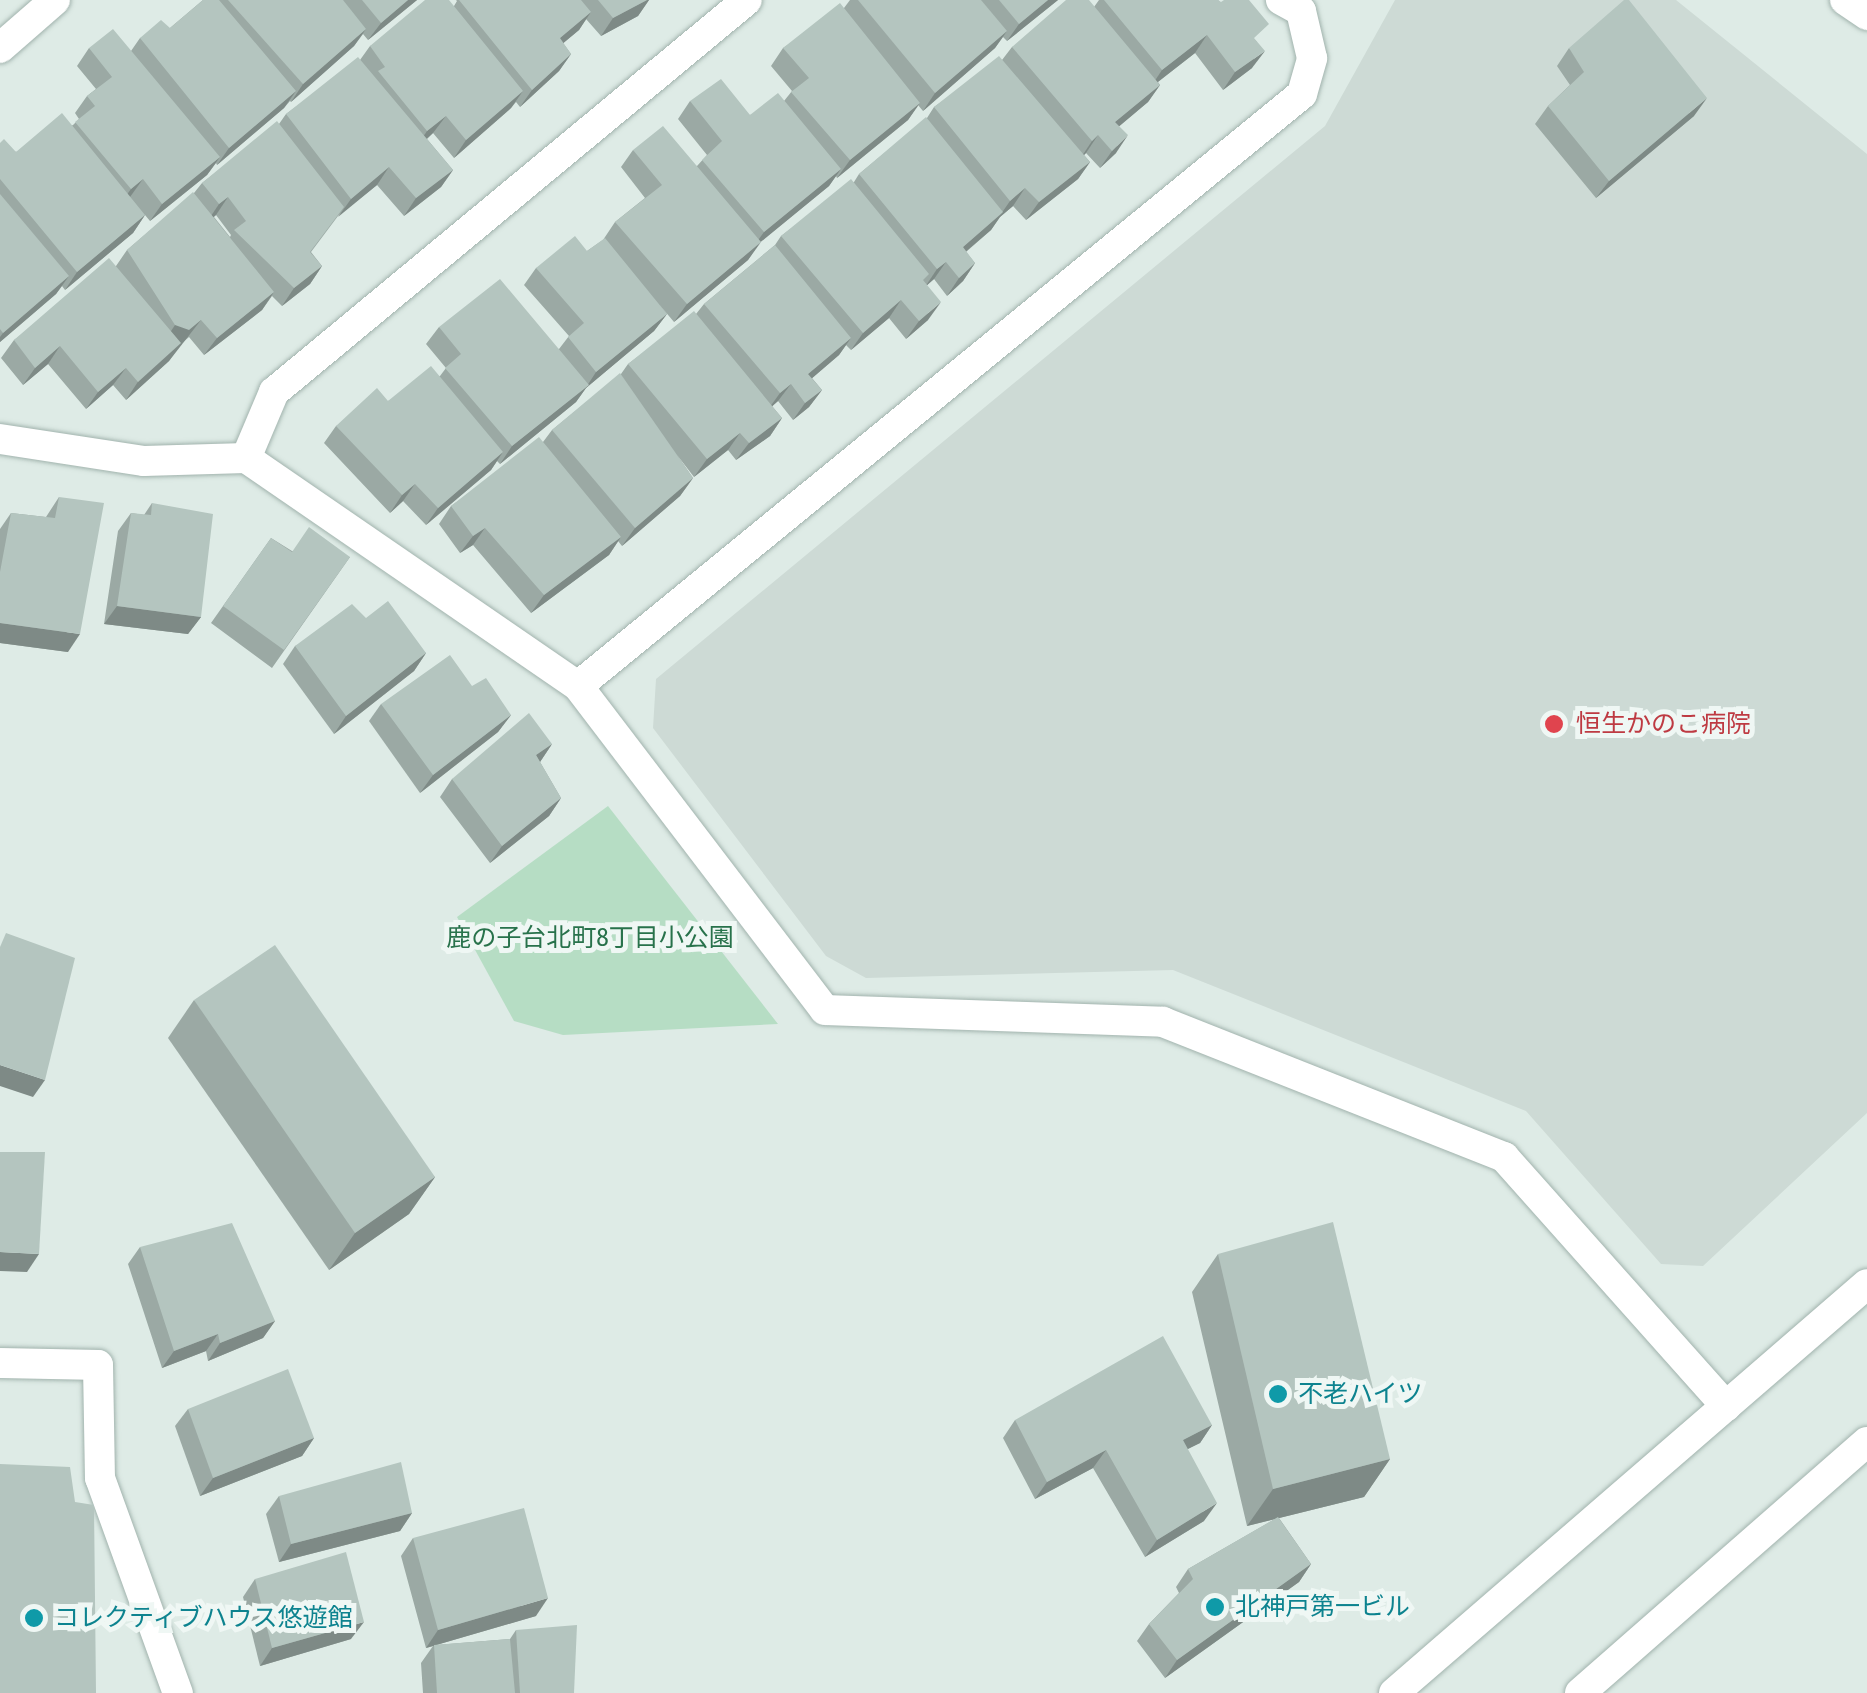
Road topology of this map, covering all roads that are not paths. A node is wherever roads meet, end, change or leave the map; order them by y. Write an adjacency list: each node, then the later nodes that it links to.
1 (56, 0): 6 (street)
2 (747, 0): 8 (street)
3 (1281, 0): 9 (street)
4 (1845, 0): 5 (street)
5 (1867, 15)
6 (0, 48)
7 (0, 438): 8 (street)
8 (246, 458): 9 (street)
9 (578, 686): 12 (street)
10 (1867, 1284): 12 (street)
11 (0, 1362): 14 (street)
12 (1726, 1406): 15 (street)
13 (1867, 1442): 16 (street)
14 (178, 1693)
15 (1394, 1693)
16 (1580, 1693)

